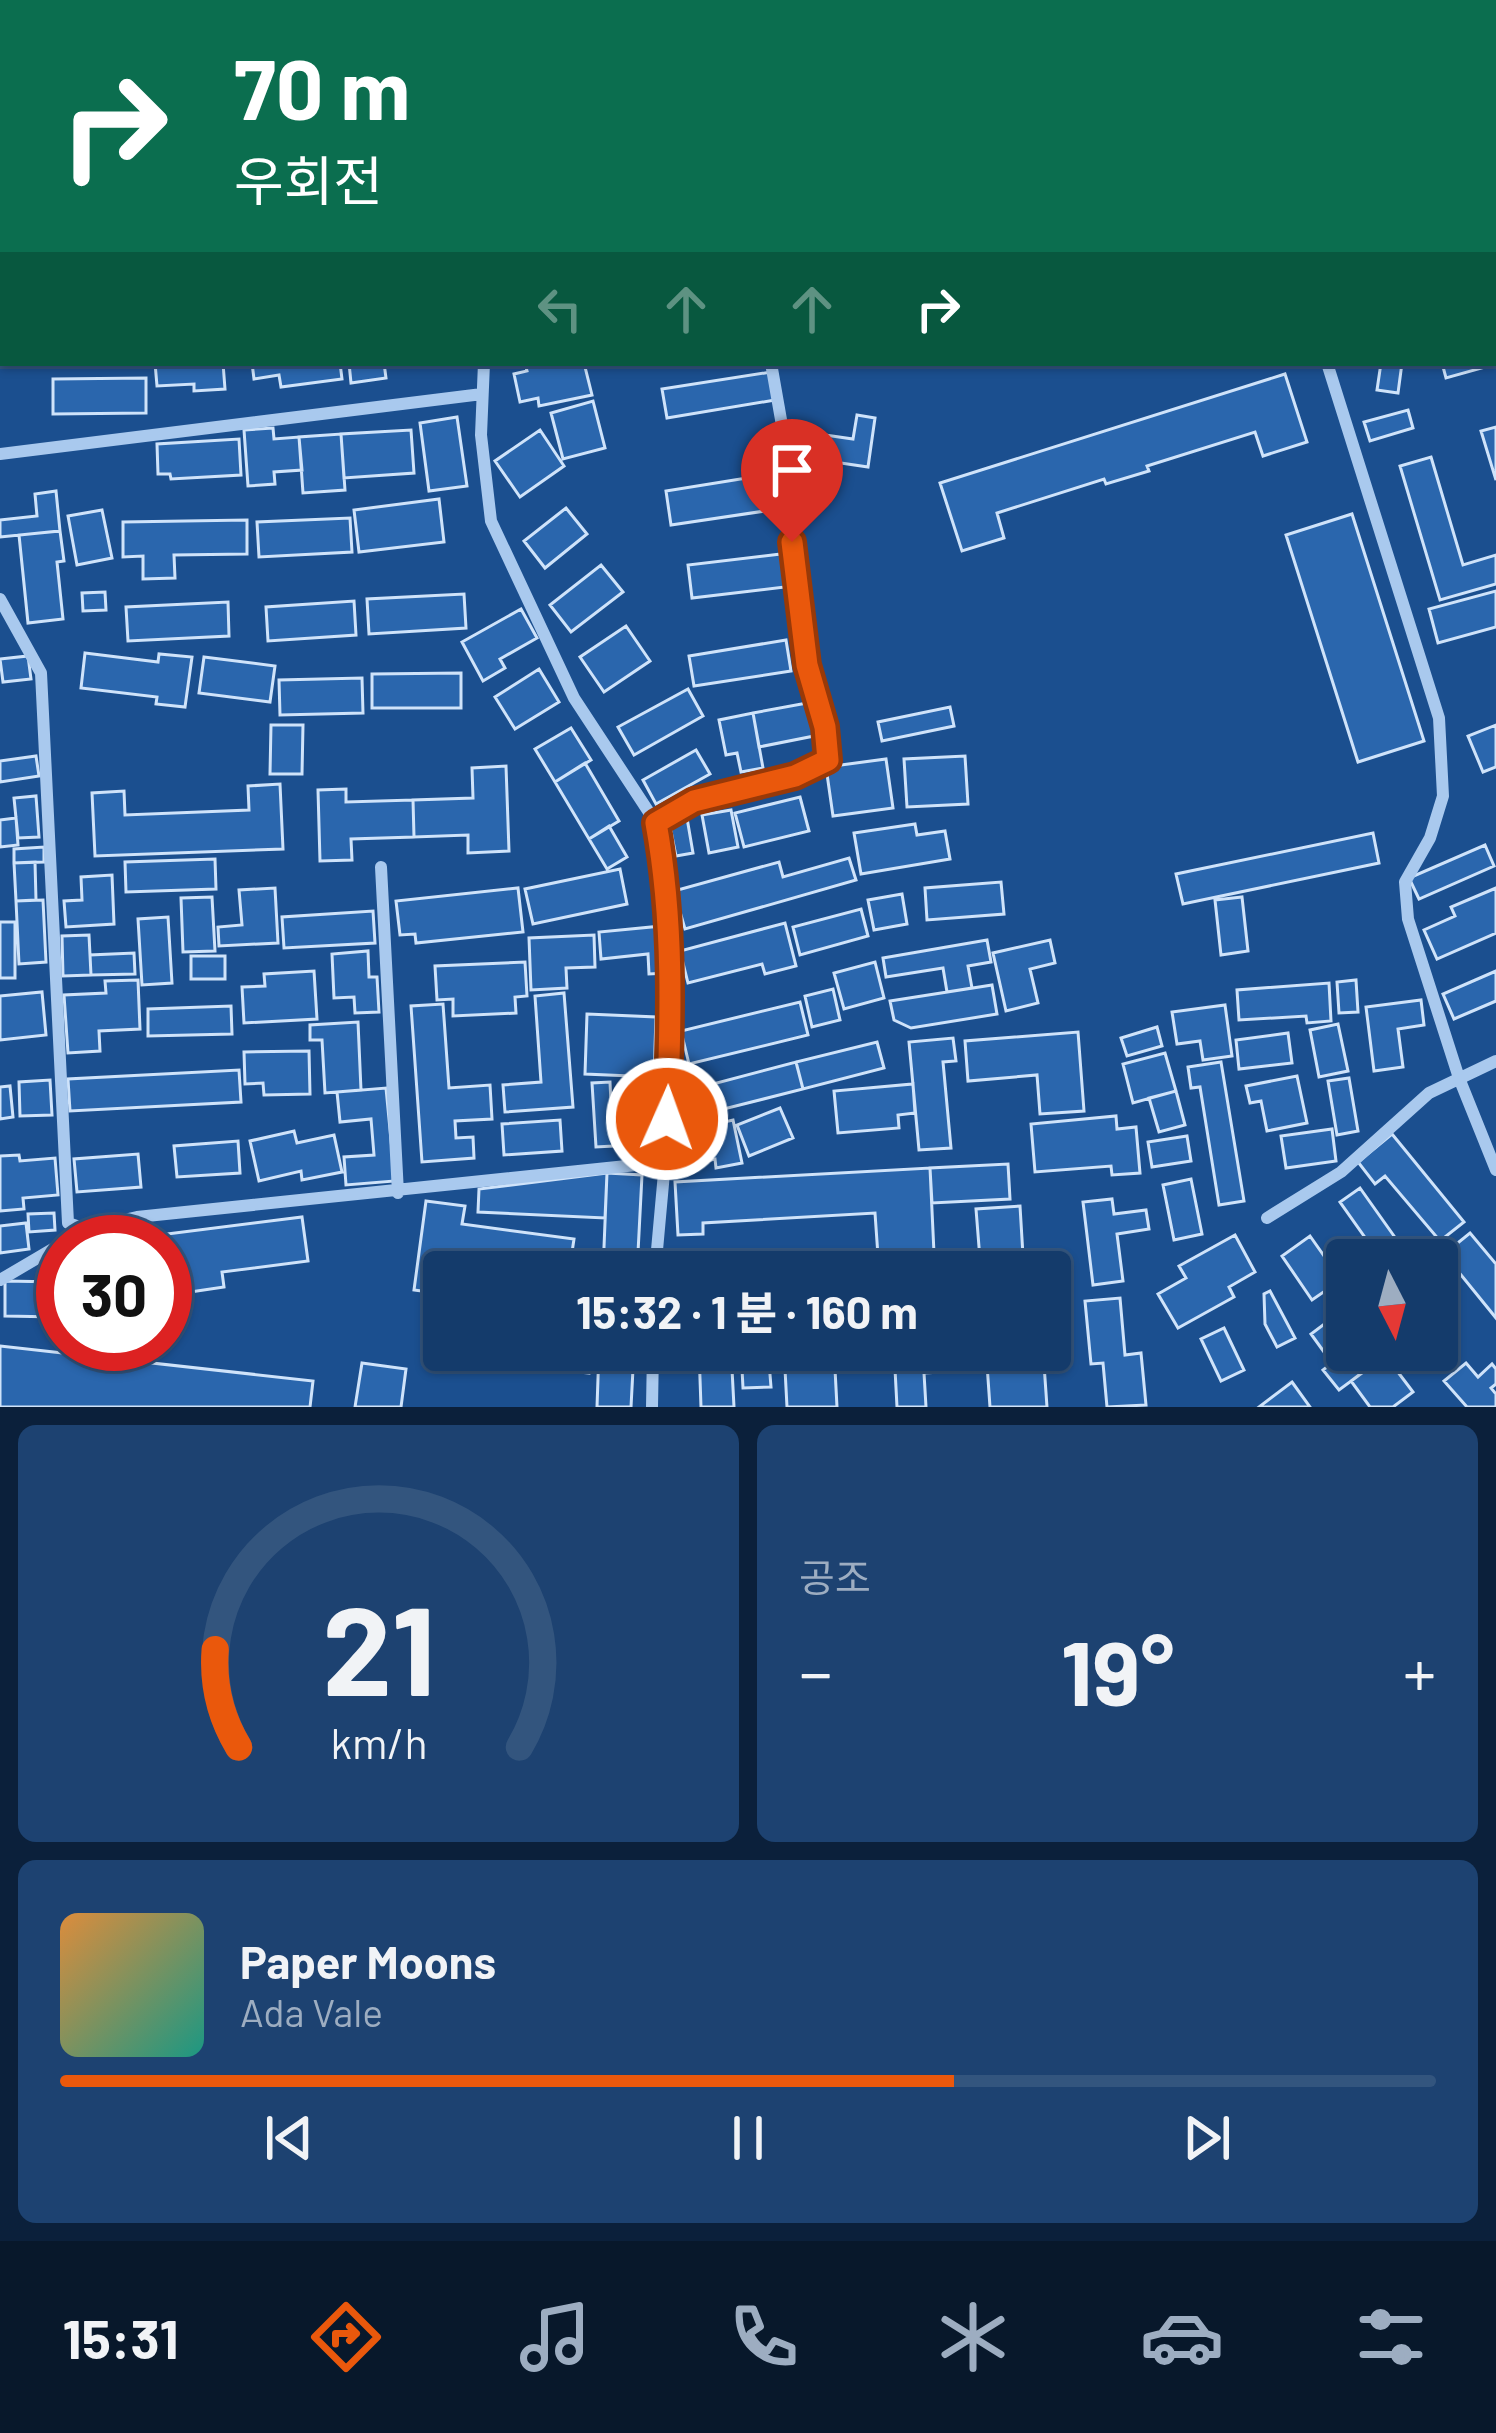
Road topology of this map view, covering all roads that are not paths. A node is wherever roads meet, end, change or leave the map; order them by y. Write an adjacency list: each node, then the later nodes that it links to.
1 (484, 366): 4 (street)
2 (772, 366): 7 (street)
3 (1329, 366): 10 (street)
4 (482, 394): 5 (street); 7 (street)
5 (0, 454)
6 (0, 599): 14 (street)
7 (656, 823): 11 (street)
8 (381, 867): 13 (street)
9 (1496, 1061): 10 (street)
10 (1459, 1078): 12 (street); 16 (street)
11 (665, 1162): 13 (street); 17 (street)
12 (1496, 1170)
13 (398, 1192): 15 (street)
14 (68, 1215)
15 (158, 1215)
16 (1267, 1218)
17 (657, 1251)
18 (36, 1258): 19 (street)
19 (0, 1280)
20 (653, 1371): 21 (street)
21 (652, 1407)

